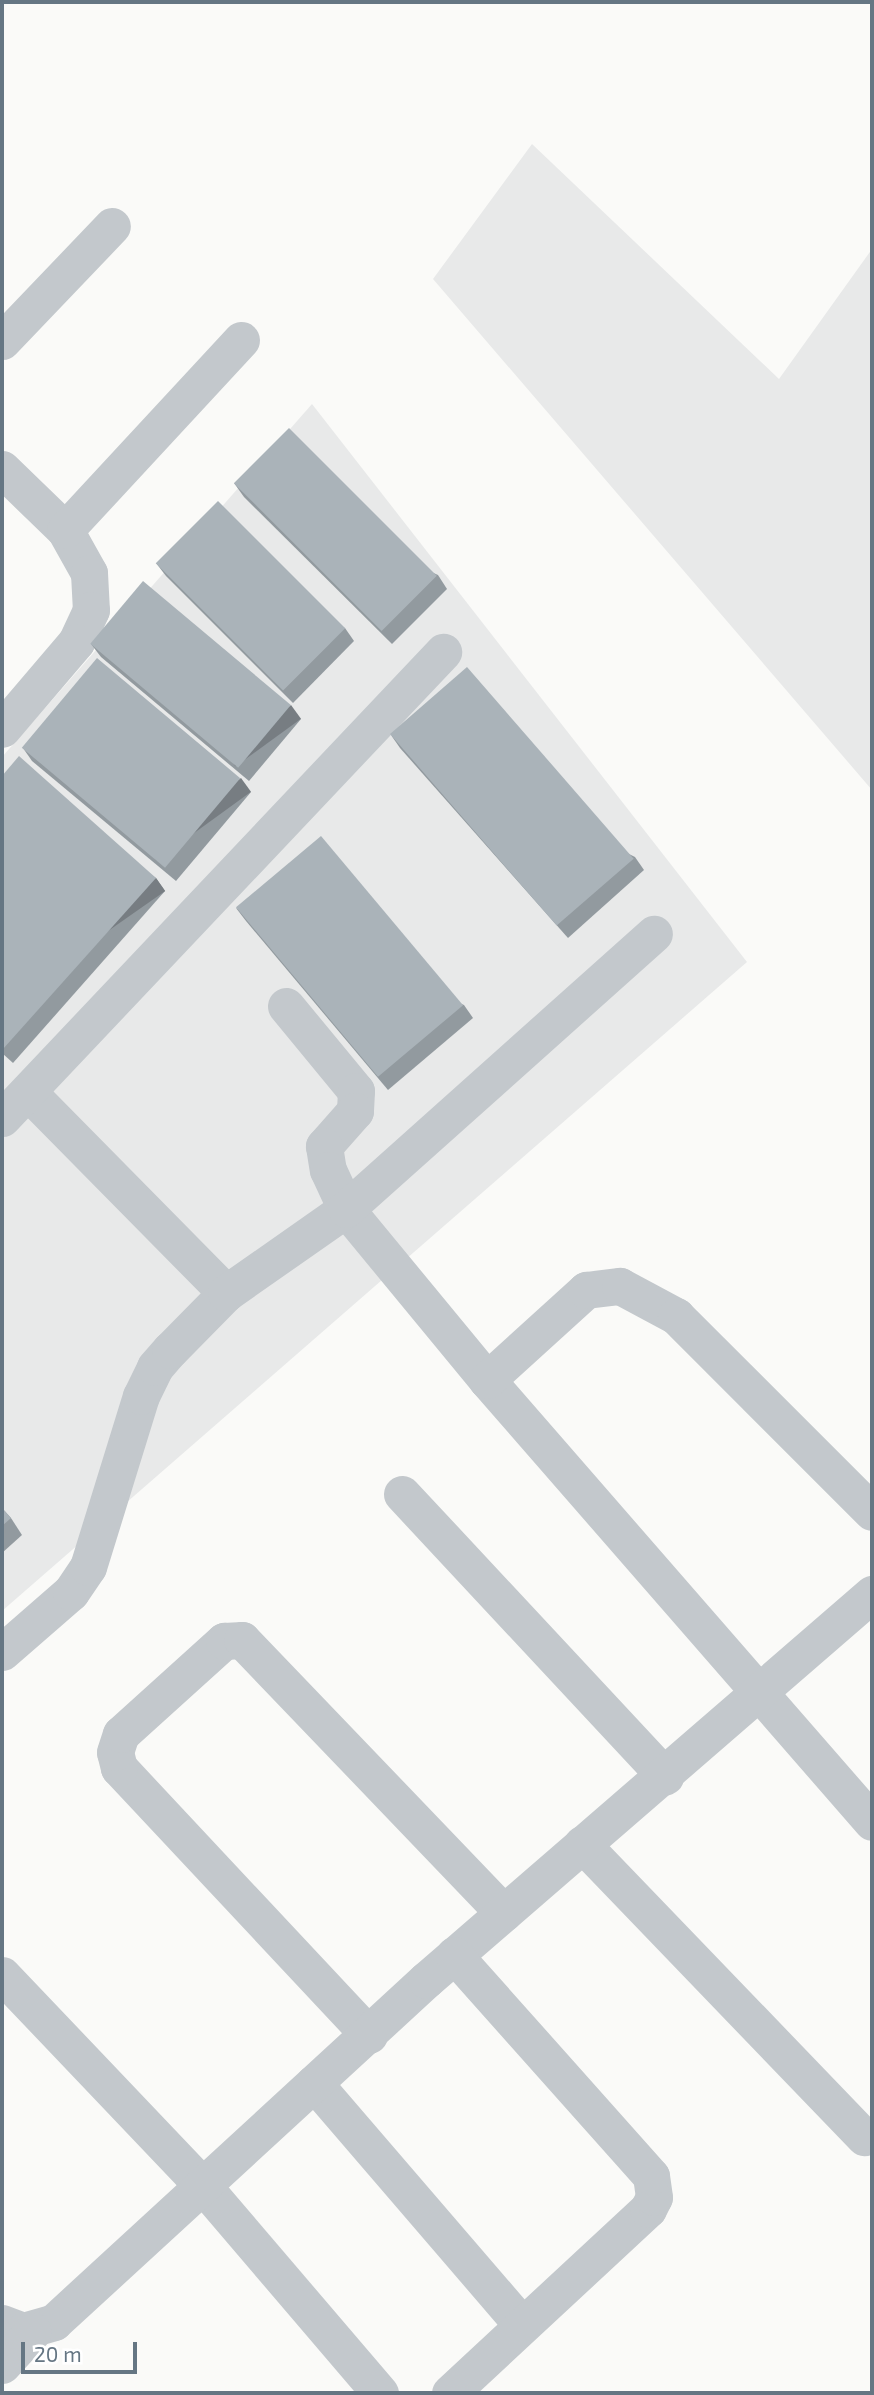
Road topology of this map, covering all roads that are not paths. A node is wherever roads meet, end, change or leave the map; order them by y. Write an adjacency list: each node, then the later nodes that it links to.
1 (112, 226): 3 (street)
2 (241, 340): 5 (street)
3 (2, 341)
4 (2, 469): 5 (street)
5 (65, 530): 7 (street)
6 (443, 652): 10 (street)
7 (2, 729)
8 (654, 934): 12 (street)
9 (286, 1006): 12 (street)
10 (29, 1093): 11 (street); 13 (street)
11 (2, 1118)
12 (346, 1209): 13 (street); 14 (street)
13 (226, 1293): 18 (street)
14 (487, 1380): 16 (street); 19 (street)
15 (402, 1494): 20 (street)
16 (872, 1512)
17 (872, 1594): 19 (street)
18 (2, 1653)
19 (763, 1692): 20 (street); 21 (street)
20 (665, 1776): 22 (street)
21 (872, 1822)
22 (582, 1844): 23 (street); 28 (street)
23 (504, 1913): 24 (street); 26 (street)
24 (454, 1955): 26 (street); 30 (street)
25 (2, 1975): 29 (street)
26 (369, 2035): 27 (street)
27 (314, 2083): 29 (street); 30 (street)
28 (864, 2137)
29 (204, 2187): 31 (street); 33 (street)
30 (522, 2323): 34 (street)
31 (18, 2327): 32 (street)
32 (2, 2365)
33 (380, 2393)
34 (450, 2393)

